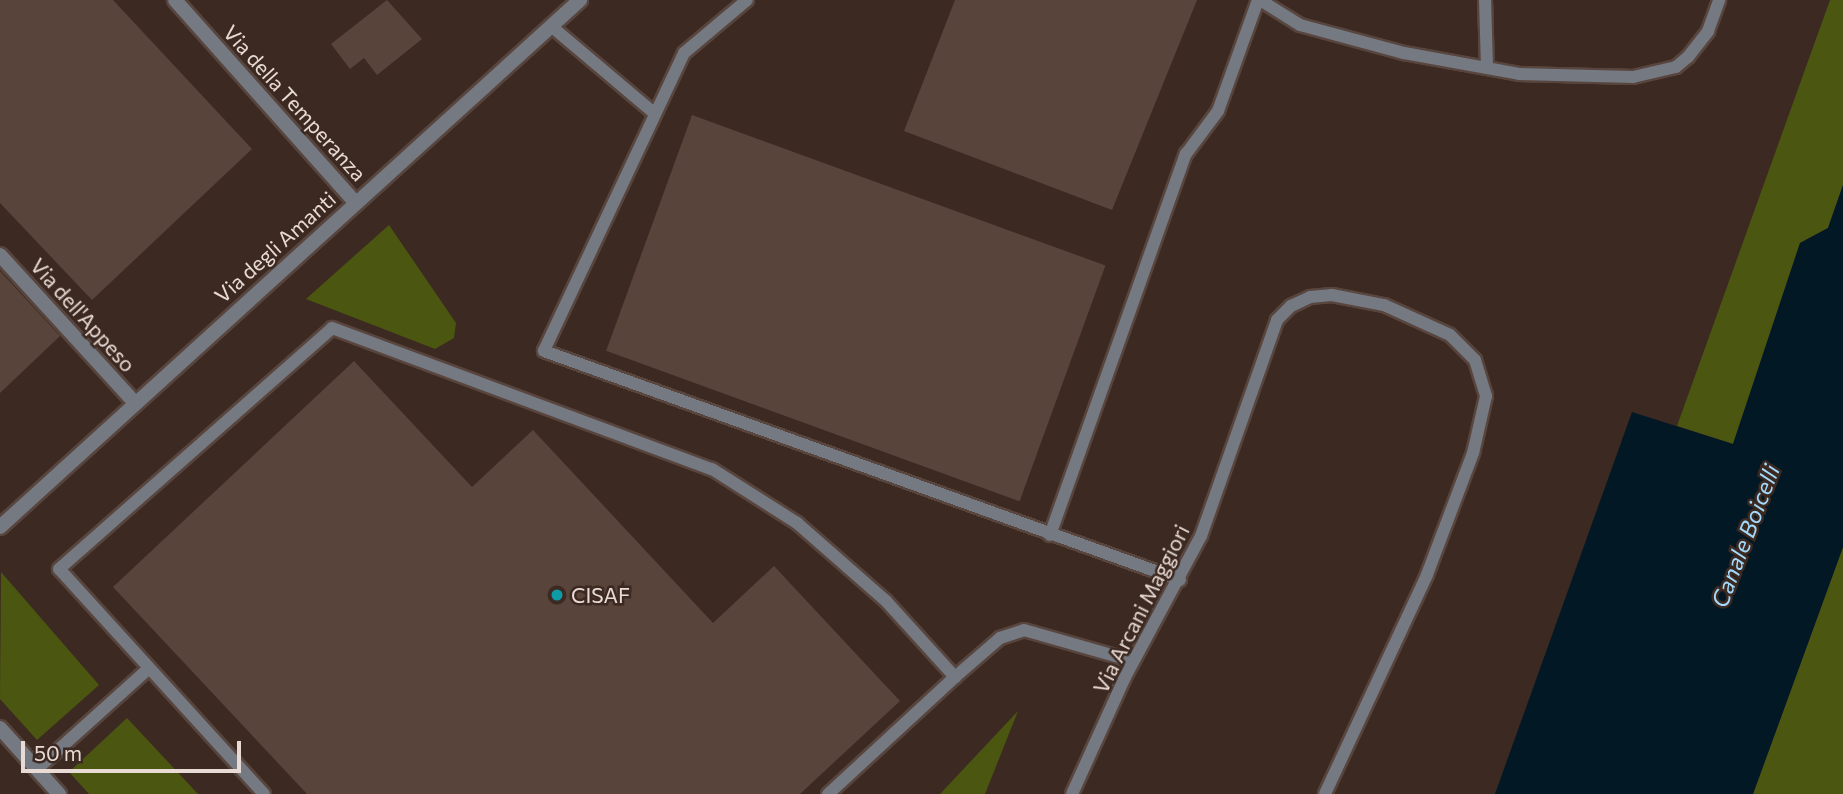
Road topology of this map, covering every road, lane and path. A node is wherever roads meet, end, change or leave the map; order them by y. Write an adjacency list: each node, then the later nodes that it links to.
1 (175, 0): 10 (street, Via della Temperanza)
2 (580, 0): 7 (street, Via degli Amanti)
3 (747, 0): 9 (lane)
4 (1259, 0): 8 (lane); 14 (lane)
5 (1485, 0): 8 (lane)
6 (1720, 0): 8 (lane)
7 (551, 26): 9 (lane); 10 (street, Via degli Amanti)
8 (1487, 68)
9 (655, 114): 14 (lane)
10 (356, 203): 12 (street, Via degli Amanti)
11 (0, 255): 12 (street, Via dell'Appeso)
12 (135, 403): 13 (street, Via degli Amanti)
13 (0, 527)
14 (1050, 535): 15 (lane)
15 (1180, 580): 16 (lane, Via Arcani Maggiori); 25 (lane, Via Arcani Maggiori)
16 (1133, 661): 18 (lane); 24 (lane, Via Arcani Maggiori)
17 (149, 668): 18 (lane); 20 (lane); 22 (lane)
18 (955, 677): 23 (lane)
19 (0, 728): 20 (street)
20 (37, 769): 21 (street)
21 (59, 794)
22 (264, 794)
23 (828, 794)
24 (1072, 794)
25 (1325, 794)

